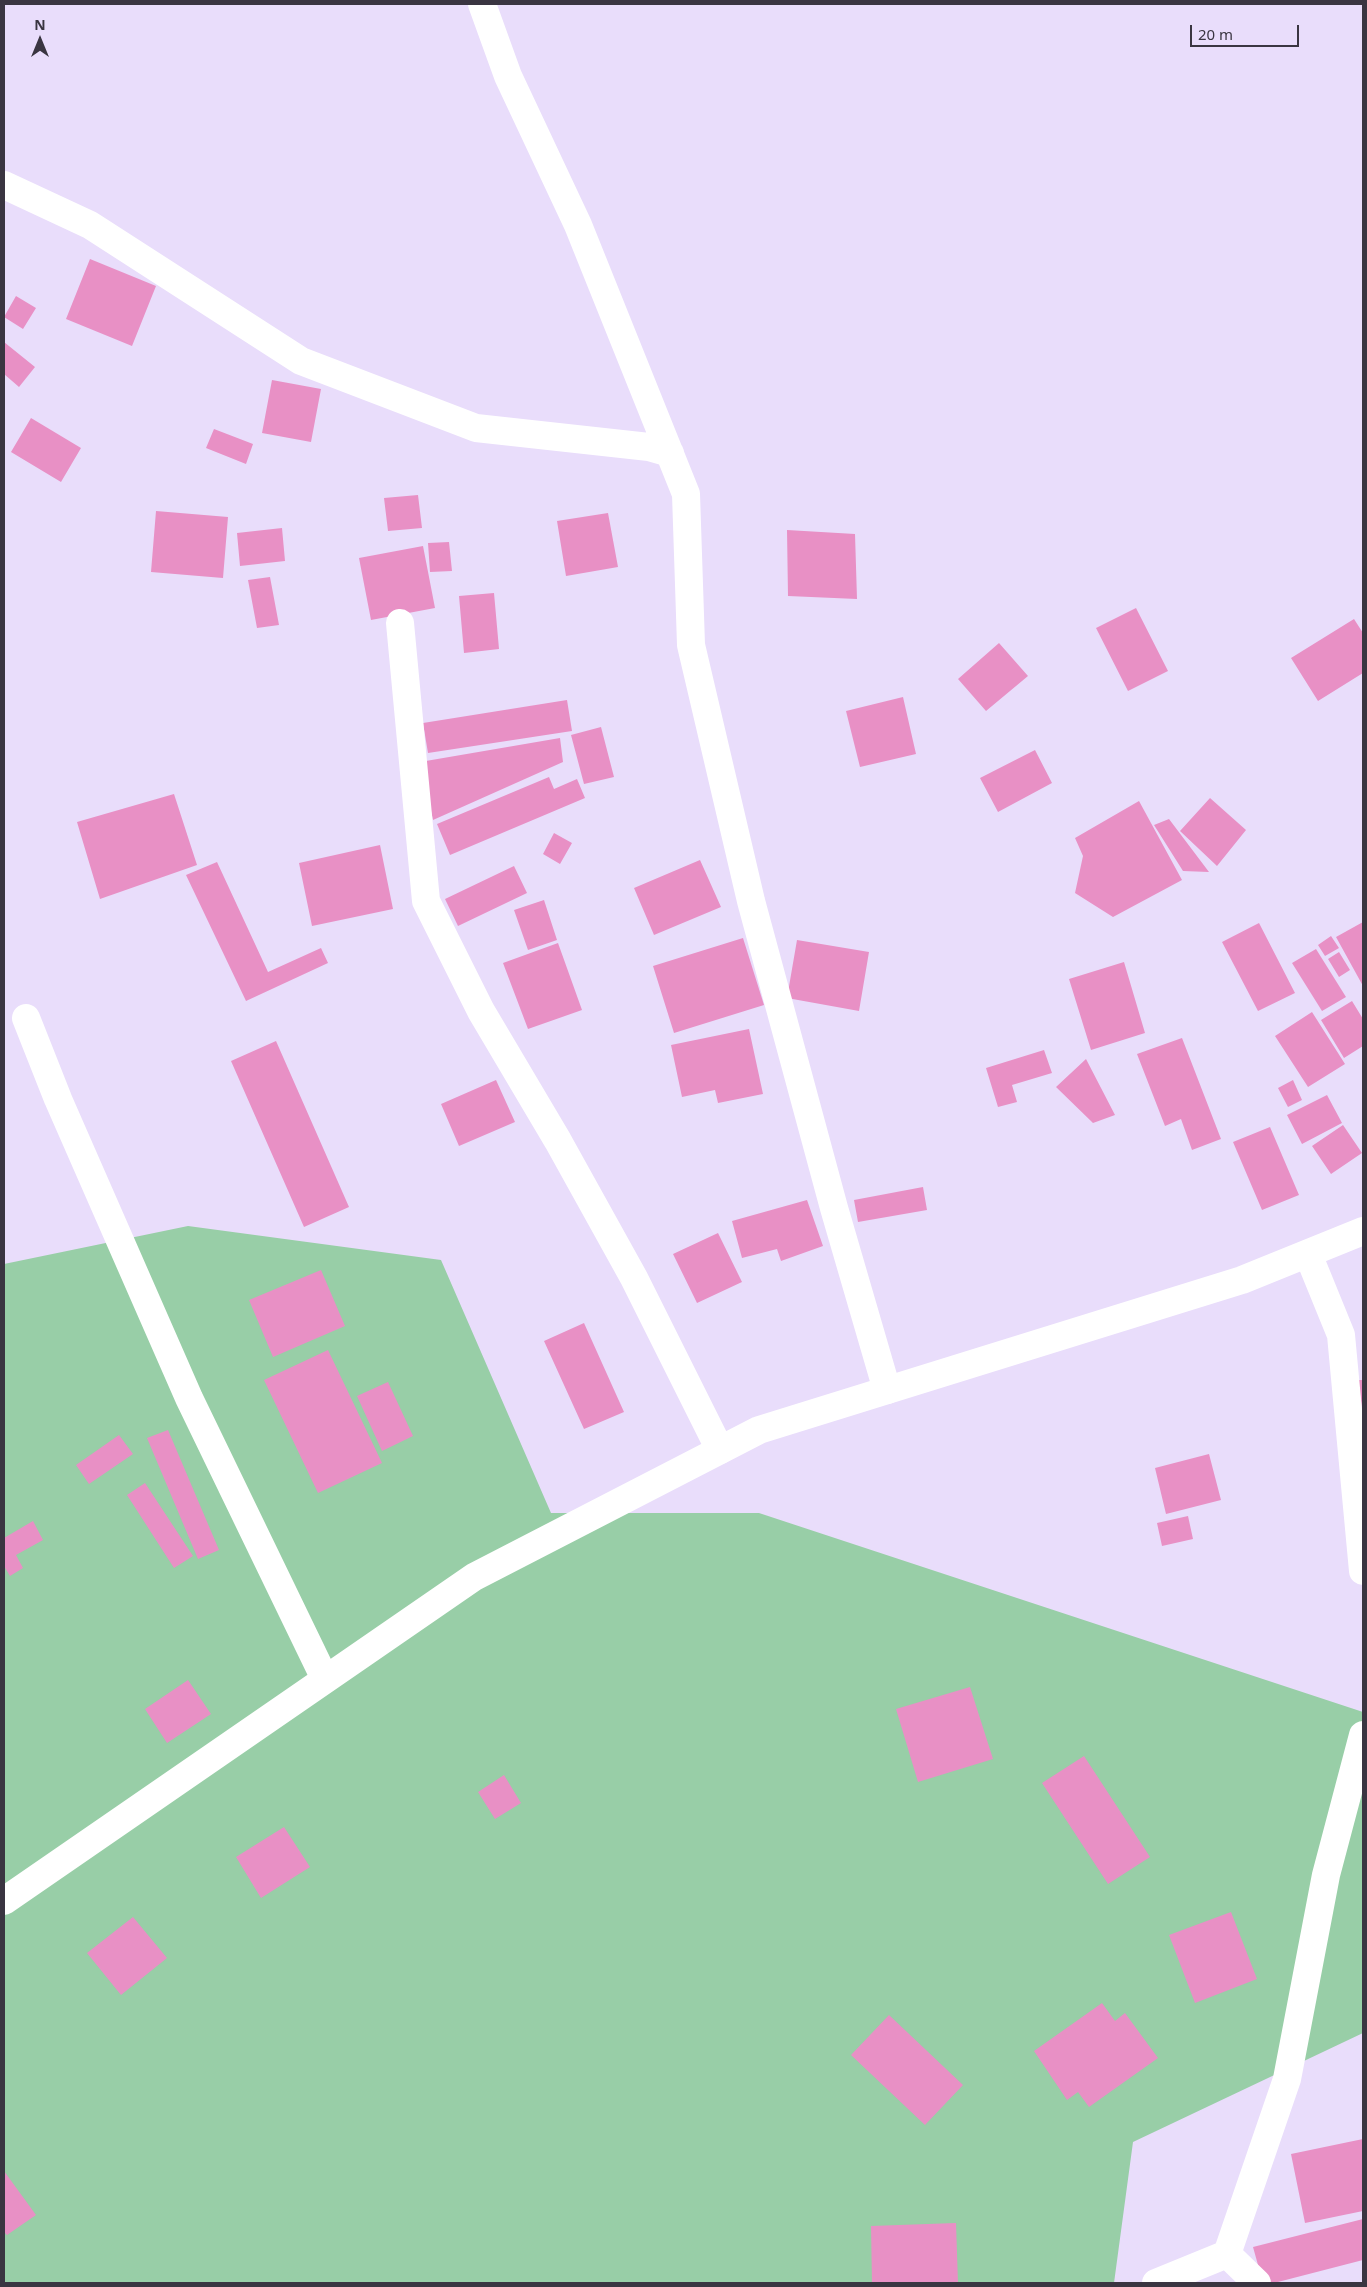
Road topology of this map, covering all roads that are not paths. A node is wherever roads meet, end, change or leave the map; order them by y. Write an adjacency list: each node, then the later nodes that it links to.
1 (482, 4): 3 (street)
2 (4, 185): 3 (street)
3 (670, 453): 8 (street)
4 (400, 623): 9 (street)
5 (26, 1018): 11 (street)
6 (1363, 1231): 7 (street)
7 (1308, 1254): 8 (street); 10 (street)
8 (888, 1390): 9 (street)
9 (720, 1450): 11 (street)
10 (1363, 1571)
11 (325, 1679): 13 (street)
12 (1363, 1735): 14 (street)
13 (4, 1901)
14 (1227, 2254): 15 (street); 16 (street)
15 (1156, 2283)
16 (1257, 2283)

